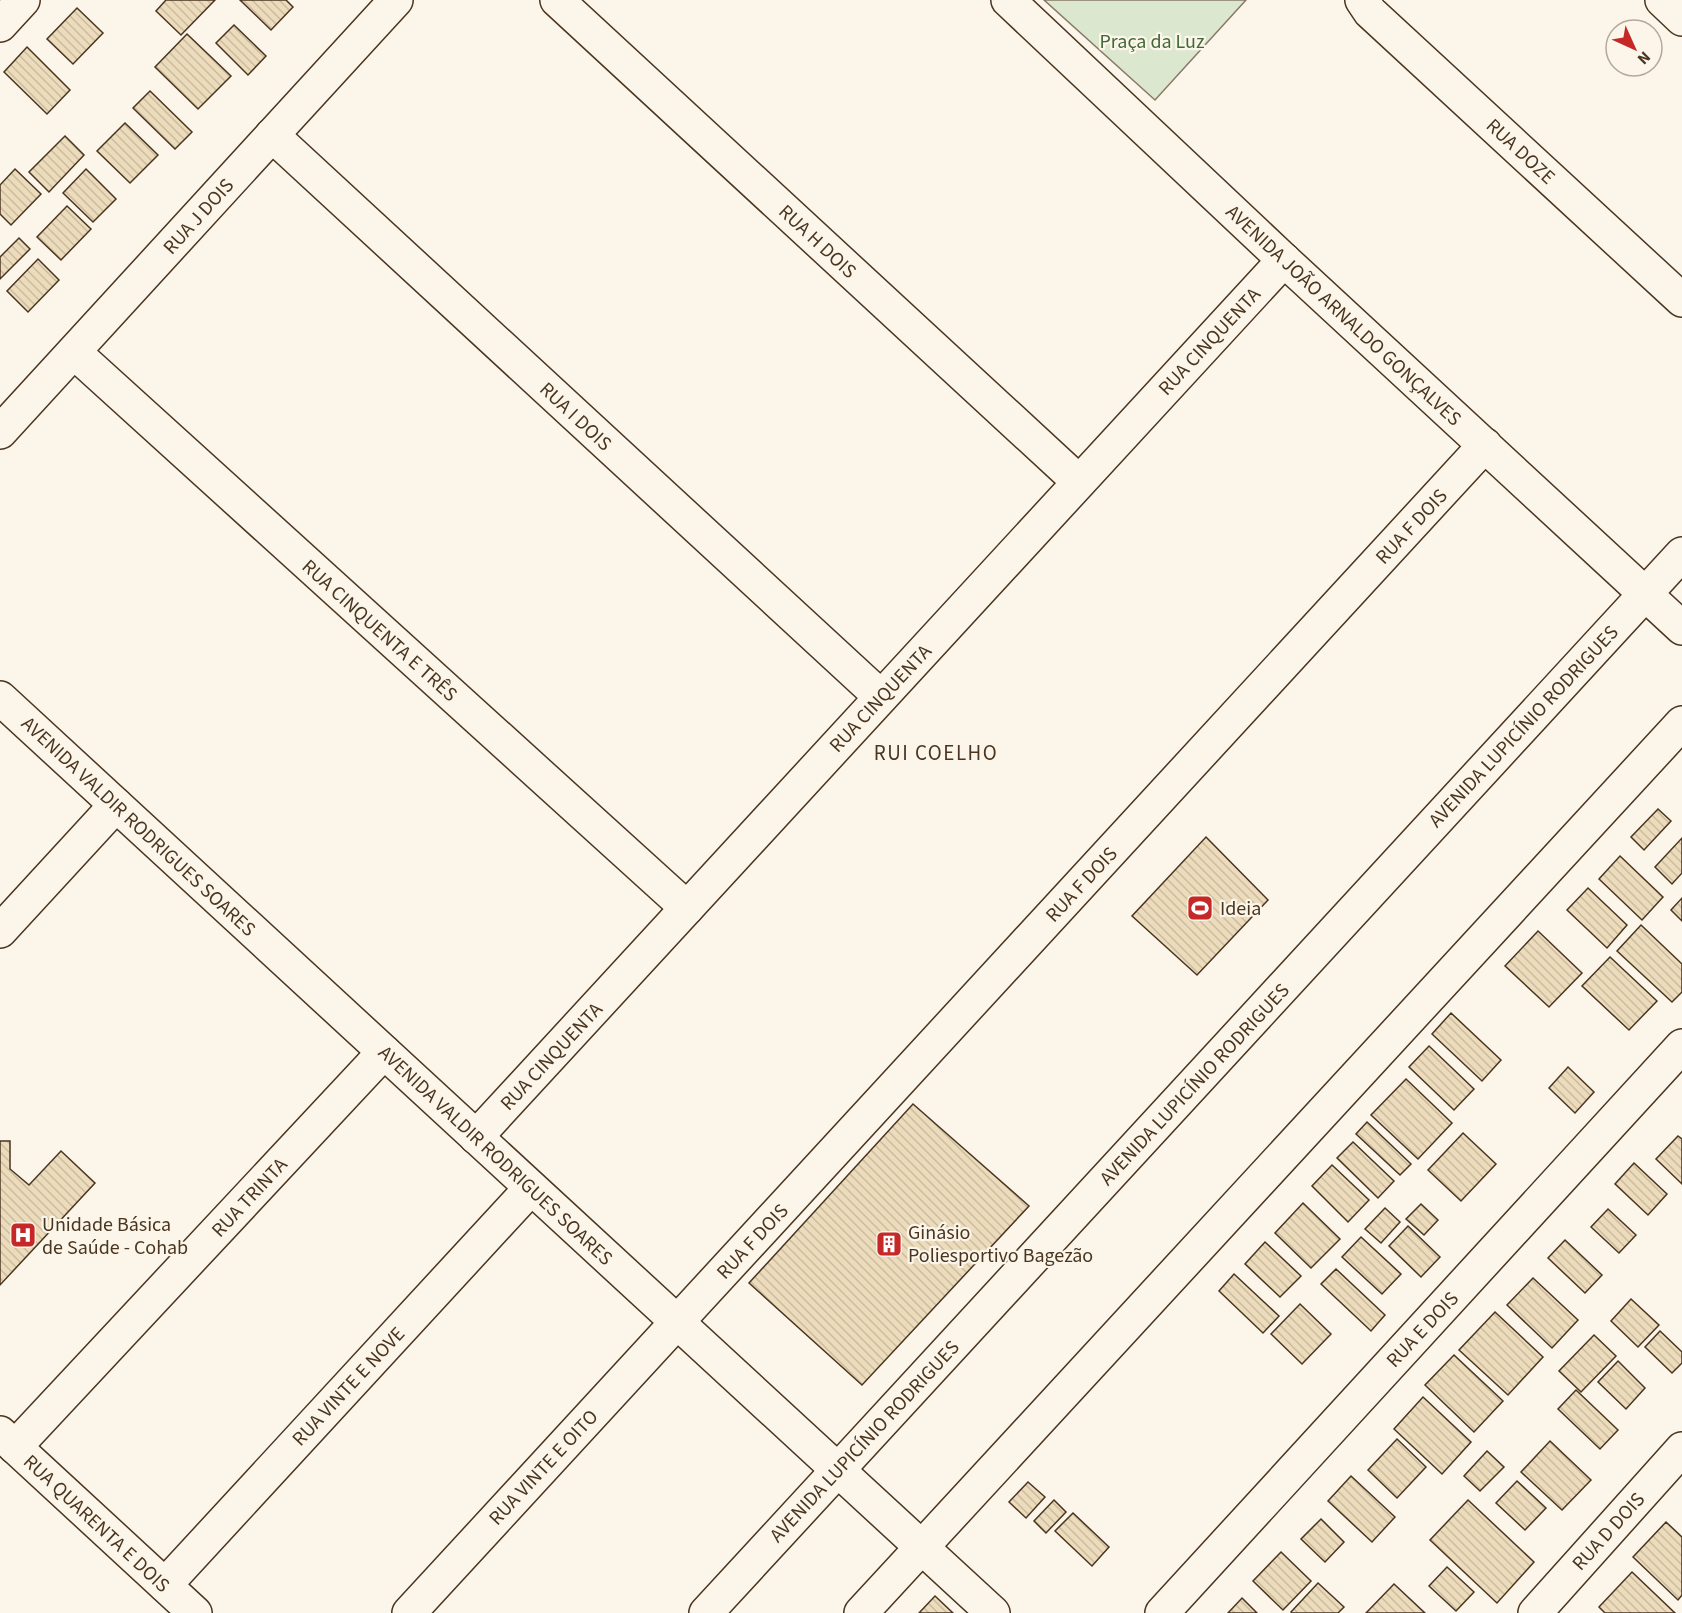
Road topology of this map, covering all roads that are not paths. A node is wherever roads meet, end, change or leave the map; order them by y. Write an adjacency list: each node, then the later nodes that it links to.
1 (23, 0): 8 (street)
2 (396, 0): 9 (street, RUA J DOIS)
3 (557, 0): 15 (street, RUA H DOIS)
4 (1008, 0): 10 (street, AVENIDA JOÃO ARNALDO GONÇALVES)
5 (1362, 0): 11 (street, RUA DOZE)
6 (1662, 0): 7 (street)
7 (1682, 19)
8 (0, 25)
9 (272, 135): 12 (street, RUA J DOIS); 19 (street, RUA I DOIS)
10 (1284, 260): 14 (street, AVENIDA JOÃO ARNALDO GONÇALVES); 15 (street, RUA CINQUENTA)
11 (1682, 300)
12 (74, 352): 13 (street, RUA J DOIS); 23 (street, RUA CINQUENTA E TRÊS)
13 (0, 432)
14 (1485, 445): 17 (street, AVENIDA JOÃO ARNALDO GONÇALVES); 29 (street, RUA F DOIS)
15 (1079, 482): 19 (street, RUA CINQUENTA)
16 (1682, 554): 17 (street, AVENIDA LUPICÍNIO RODRIGUES)
17 (1646, 594): 18 (street, AVENIDA JOÃO ARNALDO GONÇALVES); 32 (street, AVENIDA LUPICÍNIO RODRIGUES)
18 (1682, 627)
19 (881, 697): 23 (street, RUA CINQUENTA)
20 (0, 698): 22 (street, AVENIDA VALDIR RODRIGUES SOARES)
21 (1682, 723): 33 (street)
22 (116, 805): 24 (street); 26 (street, AVENIDA VALDIR RODRIGUES SOARES)
23 (687, 908): 27 (street, RUA CINQUENTA)
24 (0, 931)
25 (1682, 1046): 40 (street, RUA E DOIS)
26 (384, 1052): 27 (street, AVENIDA VALDIR RODRIGUES SOARES); 30 (street, RUA TRINTA)
27 (476, 1137): 28 (street, AVENIDA VALDIR RODRIGUES SOARES)
28 (531, 1188): 29 (street, AVENIDA VALDIR RODRIGUES SOARES); 34 (street, RUA VINTE E NOVE)
29 (677, 1322): 32 (street, AVENIDA VALDIR RODRIGUES SOARES); 36 (street, RUA VINTE E OITO)
30 (7, 1440): 34 (street, RUA QUARENTA E DOIS)
31 (1682, 1449): 41 (street, RUA D DOIS)
32 (837, 1470): 33 (street, AVENIDA VALDIR RODRIGUES SOARES); 37 (street, AVENIDA LUPICÍNIO RODRIGUES)
33 (921, 1547): 38 (street); 39 (street, AVENIDA VALDIR RODRIGUES SOARES)
34 (165, 1585): 35 (street, RUA QUARENTA E DOIS)
35 (195, 1613)
36 (409, 1613)
37 (706, 1613)
38 (861, 1613)
39 (993, 1613)
40 (1162, 1613)
41 (1535, 1613)

